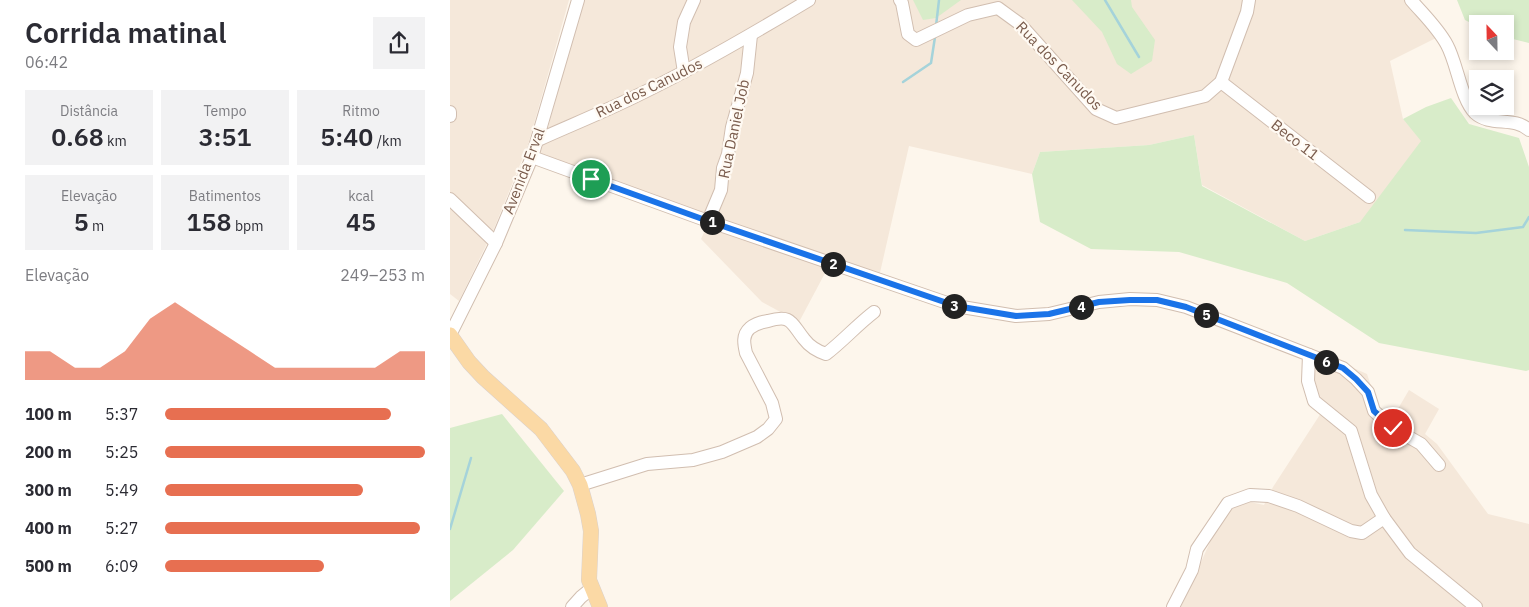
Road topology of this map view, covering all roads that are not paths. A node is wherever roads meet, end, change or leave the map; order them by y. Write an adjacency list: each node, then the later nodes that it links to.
1 (578, 0): 13 (street, Avenida Erval)
2 (694, 0): 8 (street)
3 (809, 0): 7 (street, Rua dos Canudos)
4 (900, 0): 9 (street, Rua dos Canudos)
5 (1249, 0): 9 (street)
6 (1411, 0): 12 (street)
7 (751, 35): 8 (street, Rua dos Canudos); 17 (street, Rua Daniel Job)
8 (684, 72): 13 (street, Rua dos Canudos)
9 (1221, 82): 15 (street, Beco 11)
10 (450, 112): 11 (street)
11 (450, 116)
12 (1529, 130)
13 (538, 140): 14 (street, Avenida Erval)
14 (532, 158): 17 (street); 18 (street, Avenida Erval)
15 (1369, 197)
16 (450, 199): 18 (street)
17 (708, 221): 21 (street)
18 (496, 243): 20 (street, Avenida Erval)
19 (874, 312): 23 (street)
20 (450, 335): 23 (main road)
21 (1309, 356): 22 (street); 24 (street)
22 (1440, 465)
23 (580, 485): 25 (main road)
24 (1384, 518): 28 (street); 29 (street)
25 (592, 588): 26 (street); 27 (main road)
26 (572, 607)
27 (600, 607)
28 (1174, 607)
29 (1476, 607)

